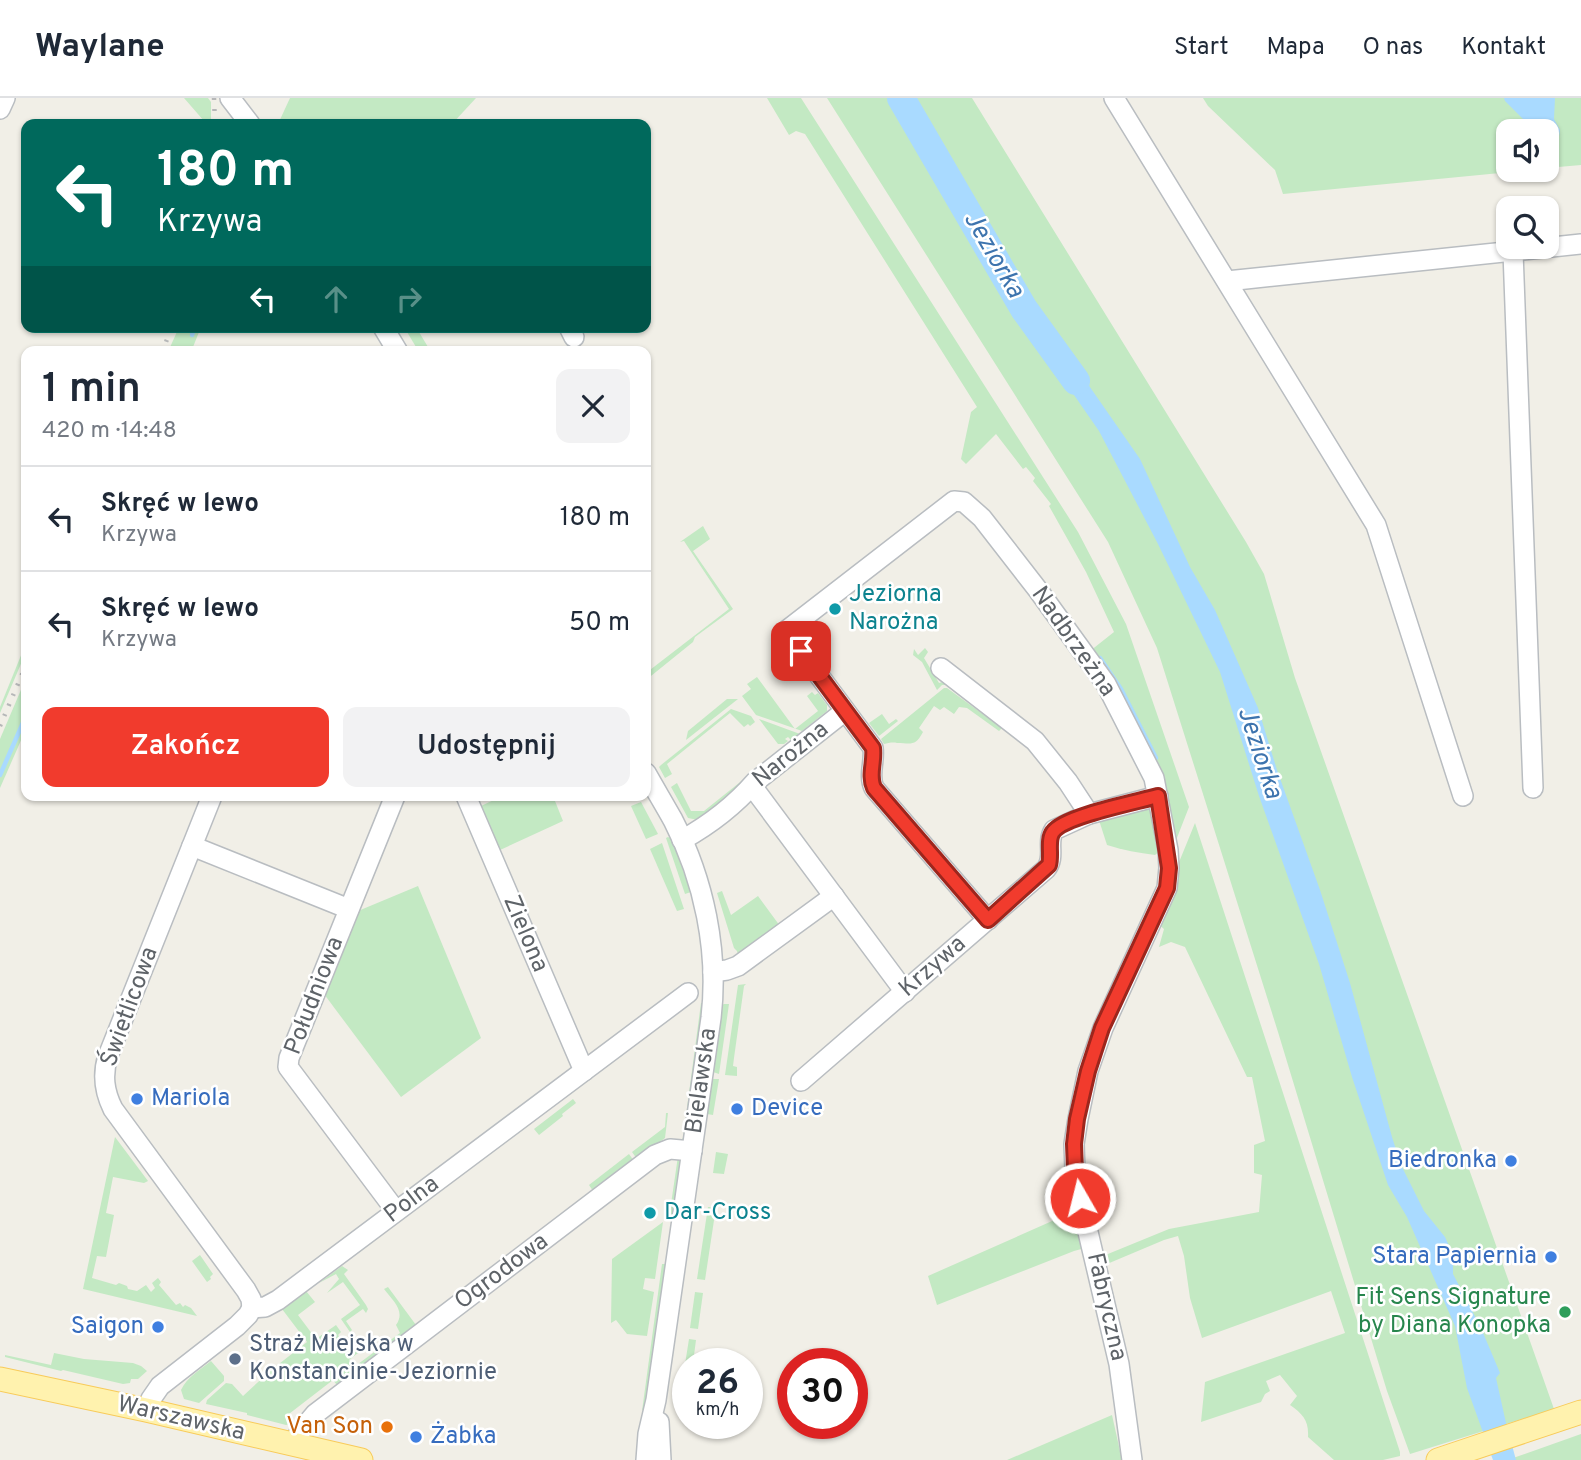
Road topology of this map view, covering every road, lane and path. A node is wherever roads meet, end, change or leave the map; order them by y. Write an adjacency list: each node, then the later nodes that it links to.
1 (5, 98): 4 (street)
2 (230, 98): 5 (street)
3 (1114, 98): 10 (street)
4 (0, 109)
5 (246, 119)
6 (1581, 244): 7 (street)
7 (1559, 247)
8 (1496, 254): 10 (street)
9 (1513, 259): 16 (street)
10 (1227, 281): 18 (street)
11 (964, 502): 13 (street, Narożna); 17 (street, Nadbrzeżna)
12 (941, 668): 22 (street)
13 (845, 711): 15 (street, Narożna); 27 (street)
14 (651, 782): 23 (street, Bielawska)
15 (752, 786): 23 (street, Narożna); 25 (street)
16 (1533, 788)
17 (1158, 796): 22 (street, Krzywa); 44 (street, Fabryczna)
18 (1463, 796)
19 (210, 801): 24 (street, Świetlicowa)
20 (393, 801): 26 (street, Południowa)
21 (468, 801): 31 (street, Zielona)
22 (1089, 814): 27 (street, Krzywa)
23 (682, 840): 28 (street, Bielawska)
24 (192, 846): 26 (street); 35 (street, Świetlicowa)
25 (834, 896): 28 (street); 29 (street)
26 (349, 909): 34 (street, Południowa)
27 (988, 920): 29 (street, Krzywa)
28 (713, 972): 33 (street, Bielawska)
29 (905, 992): 32 (street, Krzywa)
30 (688, 993): 31 (street, Polna)
31 (584, 1071): 34 (street, Polna)
32 (801, 1081)
33 (692, 1151): 37 (street, Bielawska); 40 (street, Ogrodowa)
34 (396, 1211): 35 (street, Polna)
35 (252, 1308): 38 (street, Polna)
36 (0, 1379): 38 (main road, Warszawska)
37 (656, 1400): 42 (street, Bielawska); 43 (street, Bielawska)
38 (146, 1410): 40 (main road, Warszawska)
39 (1581, 1412): 45 (main road)
40 (294, 1445): 41 (main road, Warszawska)
41 (361, 1460)
42 (646, 1460)
43 (661, 1460)
44 (1132, 1460)
45 (1438, 1460)

